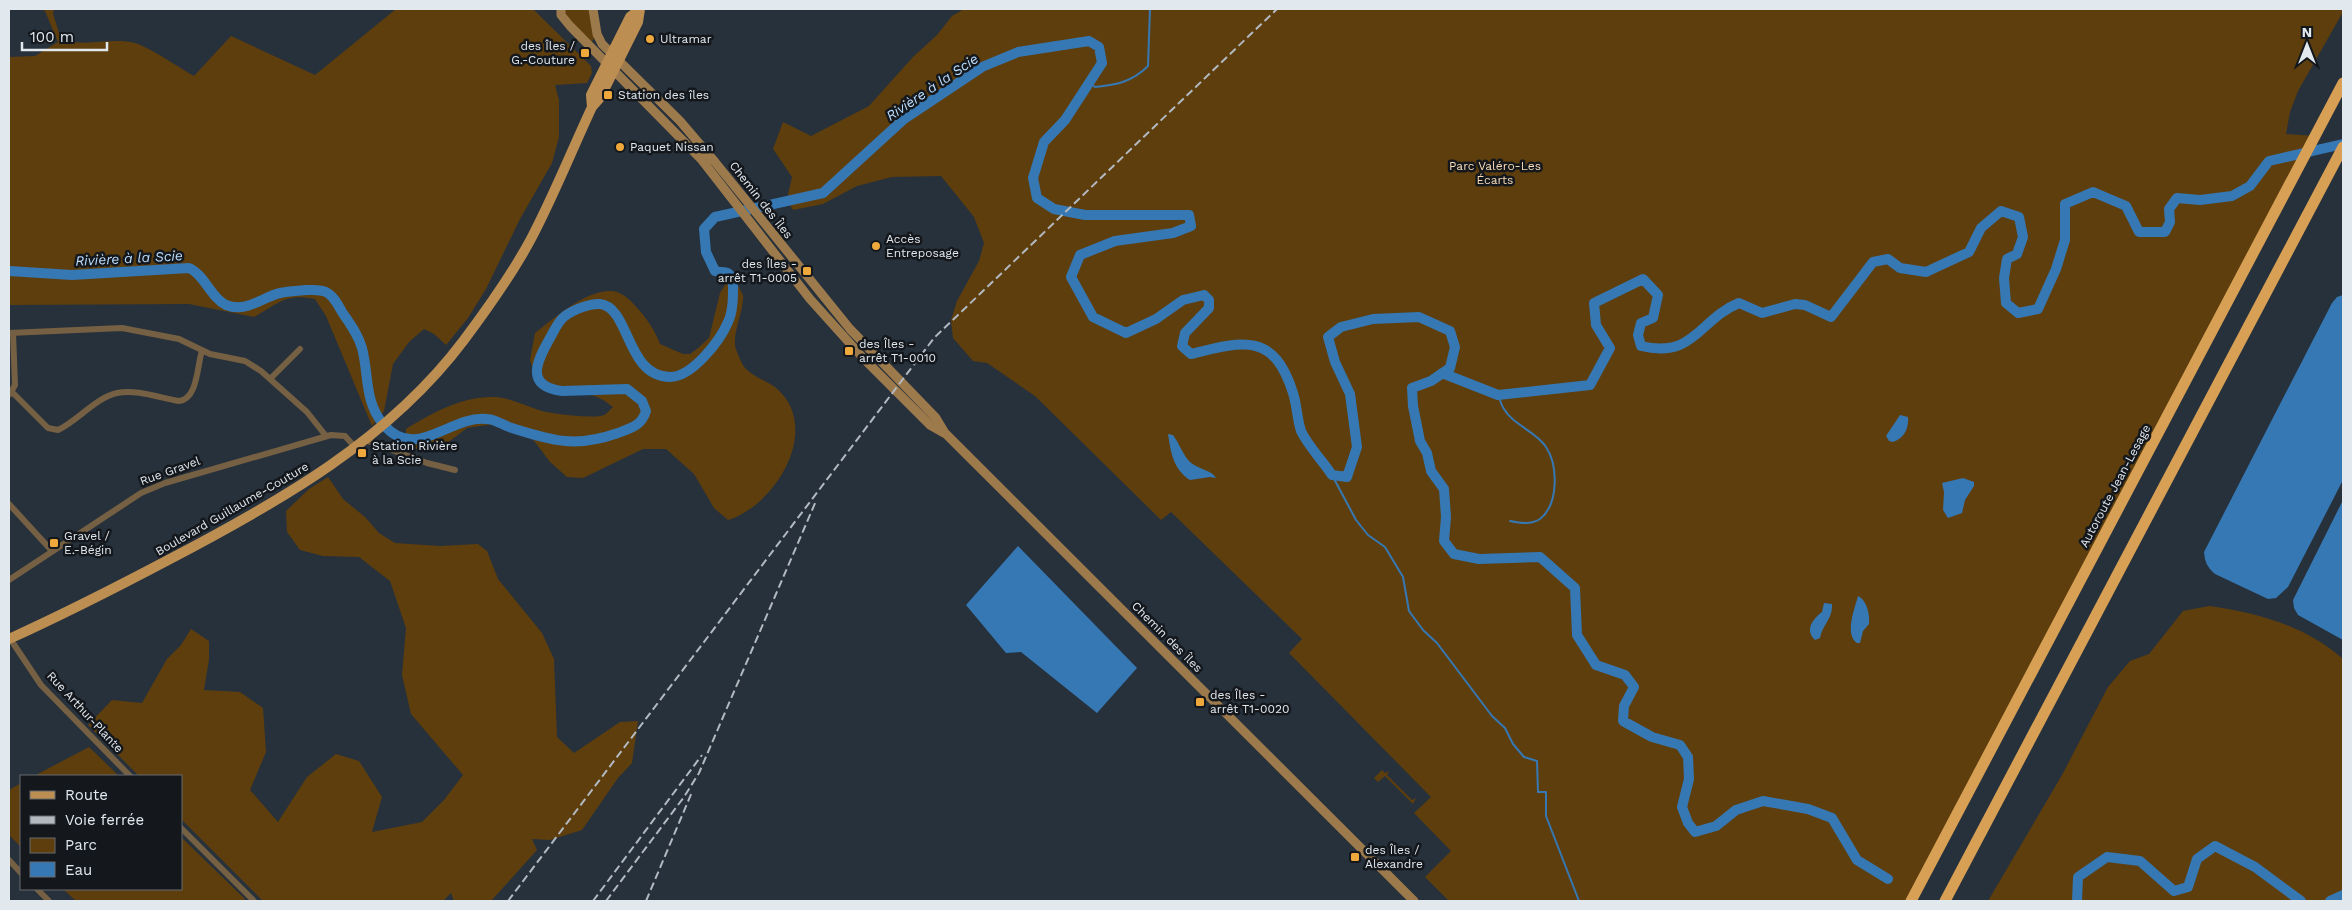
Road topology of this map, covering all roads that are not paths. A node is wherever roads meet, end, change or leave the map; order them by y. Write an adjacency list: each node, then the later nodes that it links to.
1 (561, 9): 4 (main road)
2 (594, 9): 4 (main road)
3 (640, 9): 4 (main road, Boulevard Guillaume-Couture)
4 (613, 62): 13 (main road, Boulevard Guillaume-Couture); 27 (main road, Chemin des Îles)
5 (2343, 83): 28 (highway, Autoroute Jean-Lesage)
6 (2343, 146): 29 (highway)
7 (11, 333): 9 (street); 11 (street)
8 (300, 349): 10 (street)
9 (202, 351): 10 (street); 11 (street)
10 (270, 379): 12 (street)
11 (10, 393)
12 (326, 436): 14 (street, Rue Gravel); 17 (street, Rue Gravel)
13 (365, 440): 14 (main road, Boulevard Guillaume-Couture); 15 (street)
14 (355, 447): 19 (main road, Boulevard Guillaume-Couture)
15 (455, 470)
16 (9, 504): 17 (street)
17 (52, 551): 18 (street, Rue Gravel)
18 (9, 580)
19 (9, 638): 20 (street, Rue Arthur-Plante)
20 (129, 775)
21 (182, 829): 26 (street)
22 (9, 860): 23 (street)
23 (20, 872)
24 (38, 890): 25 (street)
25 (49, 901)
26 (254, 901)
27 (1414, 901)
28 (1911, 901)
29 (1945, 901)

